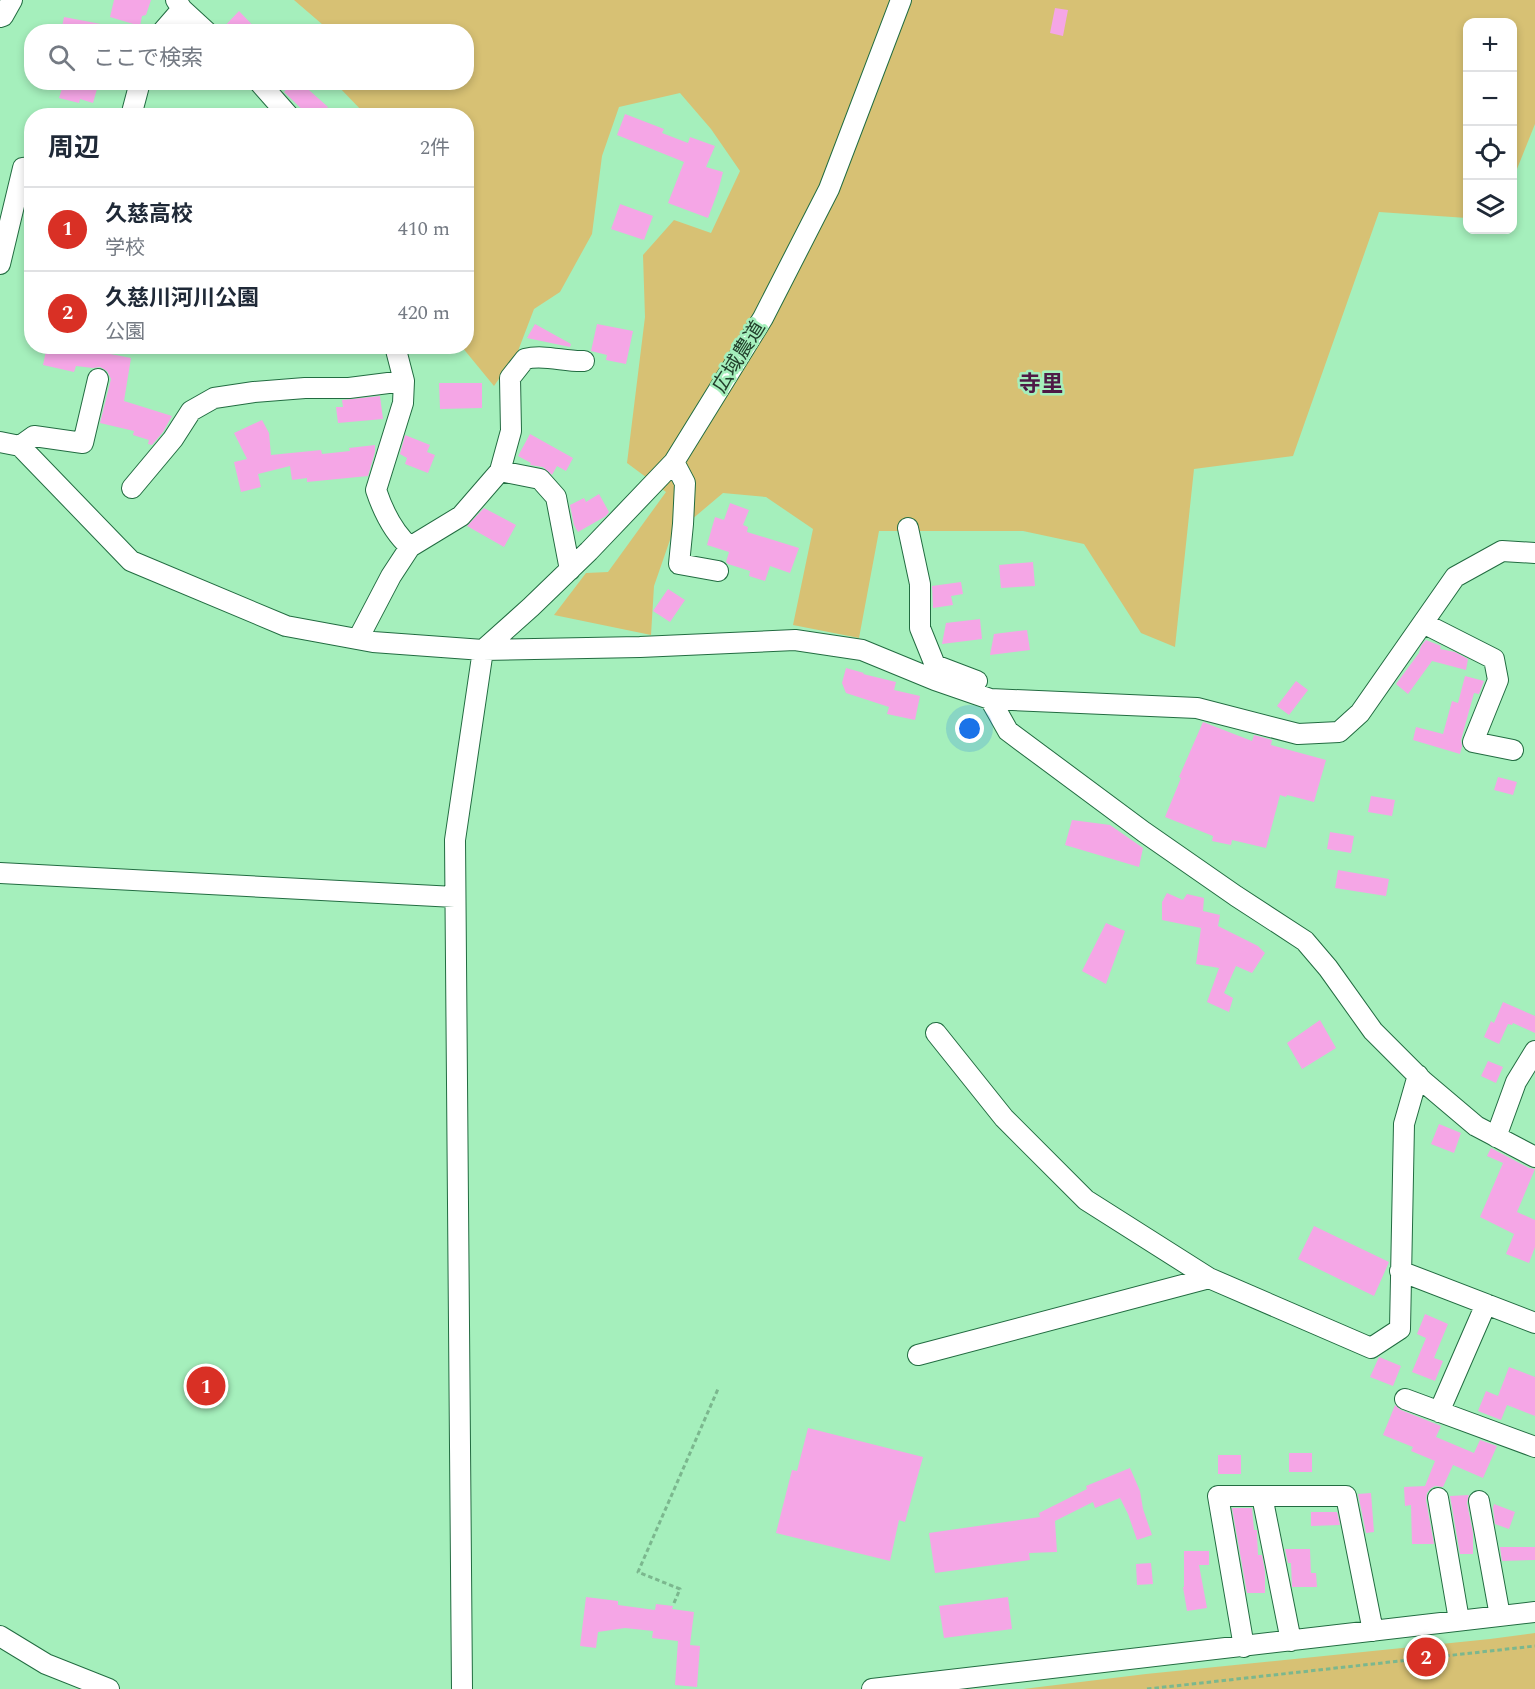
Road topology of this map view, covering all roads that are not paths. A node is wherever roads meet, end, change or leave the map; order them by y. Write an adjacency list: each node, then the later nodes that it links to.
1 (12, 0): 4 (street)
2 (901, 0): 19 (street, 広域農道)
3 (179, 5): 5 (street); 6 (street)
4 (0, 17)
5 (167, 24)
6 (199, 24)
7 (138, 90): 9 (street)
8 (266, 90): 10 (street)
9 (133, 108)
10 (282, 108)
11 (24, 168): 12 (street)
12 (0, 264)
13 (398, 354): 16 (street)
14 (584, 361): 20 (street)
15 (98, 379): 18 (street)
16 (404, 381): 21 (street); 23 (street)
17 (0, 442): 18 (street)
18 (20, 446): 28 (street)
19 (674, 462): 25 (street, 広域農道); 26 (street)
20 (500, 471): 23 (street); 25 (street)
21 (132, 488)
22 (908, 528): 31 (street)
23 (410, 547): 28 (street)
24 (1535, 553): 27 (street)
25 (570, 570): 29 (street, 広域農道)
26 (718, 571)
27 (1423, 623): 31 (street); 32 (street)
28 (358, 639): 29 (street)
29 (483, 650): 30 (street); 34 (street)
30 (990, 699): 31 (street); 37 (street)
31 (1065, 702)
32 (1513, 750)
33 (0, 873): 34 (street)
34 (455, 897): 59 (street)
35 (936, 1033): 41 (street)
36 (1535, 1051): 38 (street)
37 (1418, 1075): 38 (street); 40 (street)
38 (1496, 1137): 39 (street)
39 (1535, 1157)
40 (1400, 1271): 41 (street); 42 (street)
41 (1209, 1278): 44 (street)
42 (1485, 1304): 43 (street); 46 (street)
43 (1535, 1323)
44 (918, 1355)
45 (1406, 1399): 46 (street)
46 (1439, 1412): 47 (street)
47 (1535, 1448)
48 (1262, 1496): 54 (street); 56 (street); 57 (street)
49 (1438, 1498): 53 (street)
50 (1479, 1501): 52 (street)
51 (1535, 1612): 52 (street)
52 (1500, 1616): 53 (street)
53 (1460, 1620): 54 (street)
54 (1373, 1631): 56 (street)
55 (0, 1636): 58 (street)
56 (1291, 1641): 57 (street)
57 (1244, 1647): 60 (street)
58 (109, 1689)
59 (462, 1689)
60 (872, 1689)

